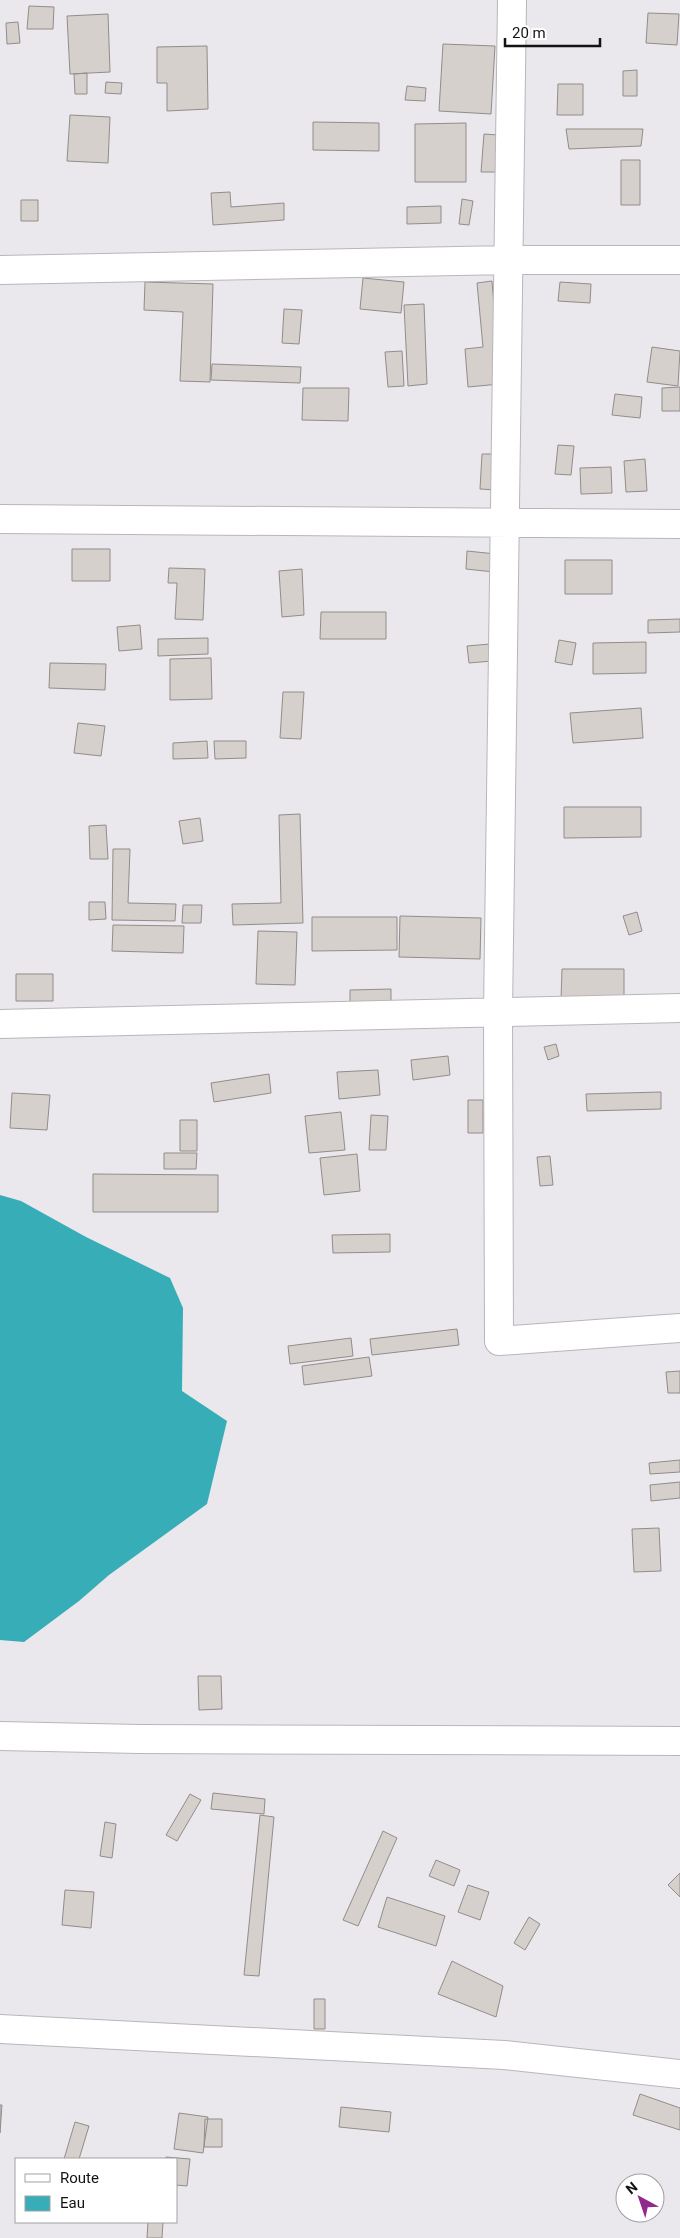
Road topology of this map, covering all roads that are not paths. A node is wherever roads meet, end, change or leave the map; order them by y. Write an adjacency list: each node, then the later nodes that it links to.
1 (512, 0): 2 (street)
2 (508, 260): 3 (street); 4 (street); 6 (street)
3 (680, 260)
4 (0, 270)
5 (0, 520): 6 (street)
6 (505, 523): 7 (street); 9 (street)
7 (680, 524)
8 (680, 1008): 9 (street)
9 (498, 1012): 10 (street); 11 (street)
10 (0, 1024)
11 (680, 1328)
12 (0, 1736): 13 (street)
13 (680, 1741)
14 (0, 2029): 15 (street)
15 (680, 2074)

